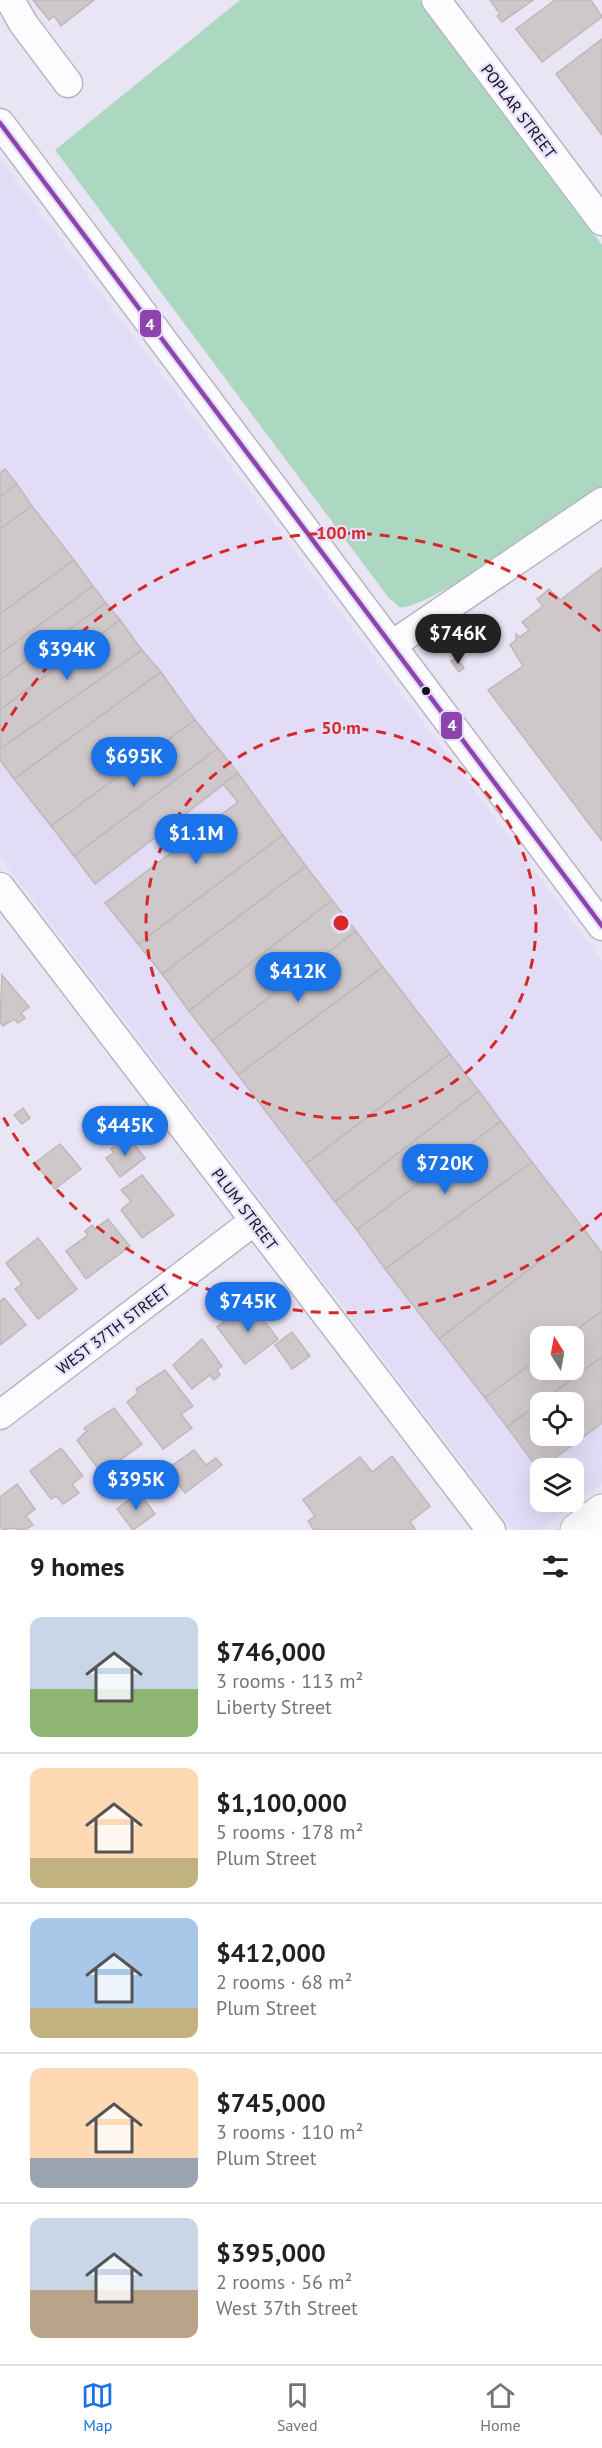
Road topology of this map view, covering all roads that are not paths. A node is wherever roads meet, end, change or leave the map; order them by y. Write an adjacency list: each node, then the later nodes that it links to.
1 (10, 0): 3 (street)
2 (436, 0): 5 (street, POPLAR STREET)
3 (68, 83)
4 (0, 123): 7 (street)
5 (602, 221)
6 (602, 502): 7 (street)
7 (392, 645): 9 (street)
8 (2, 895): 10 (street, PLUM STREET)
9 (602, 926)
10 (254, 1221): 11 (street, WEST 37TH STREET); 13 (street, PLUM STREET)
11 (0, 1415)
12 (602, 1511): 14 (main road)
13 (491, 1530)
14 (577, 1530)

